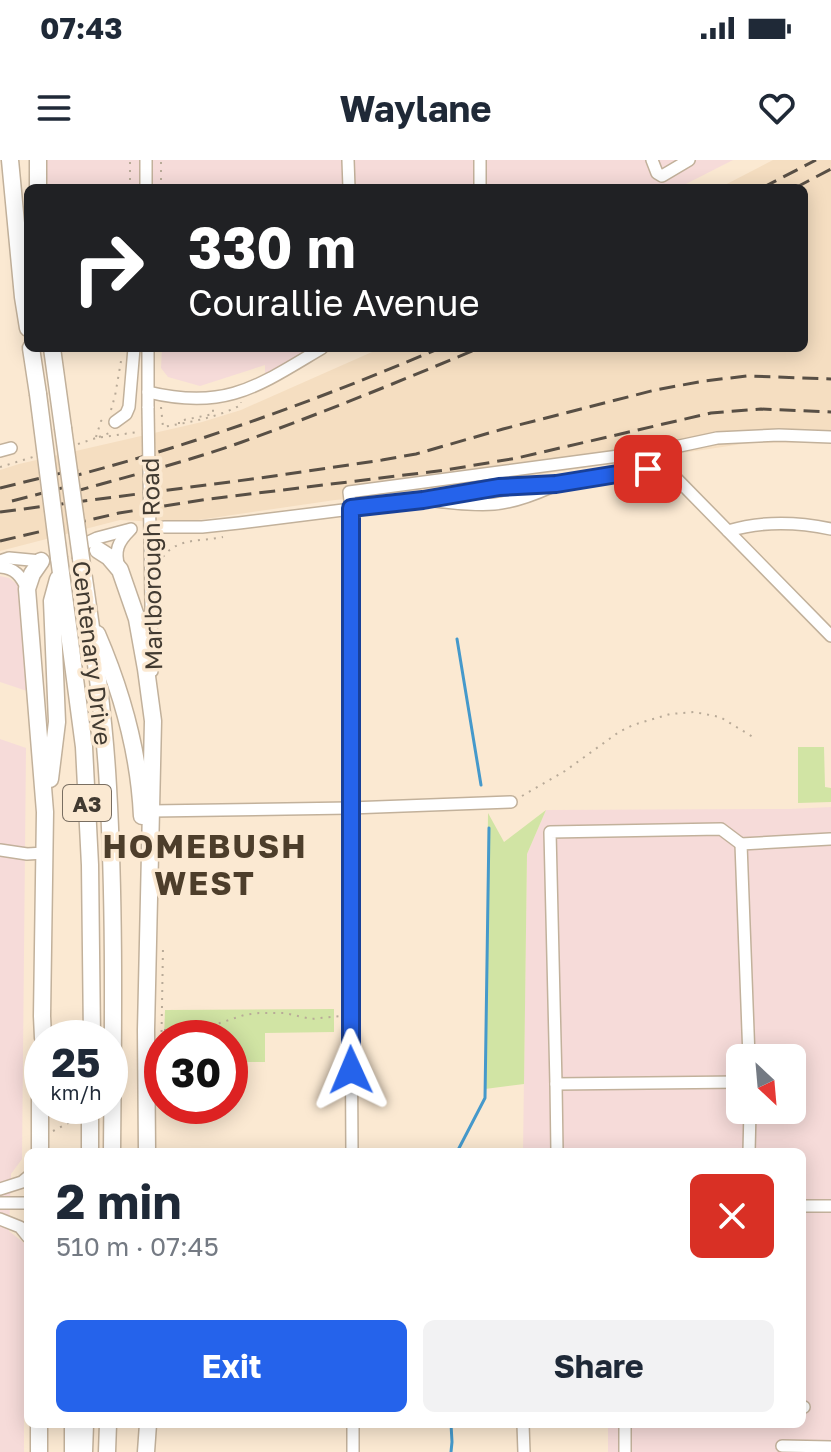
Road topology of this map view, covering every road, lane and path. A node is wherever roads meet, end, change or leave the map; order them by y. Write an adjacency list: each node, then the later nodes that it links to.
1 (10, 160): 16 (highway)
2 (38, 160): 10 (highway)
3 (130, 160): 11 (path)
4 (146, 160): 12 (street)
5 (161, 160): 13 (path)
6 (348, 160): 14 (street)
7 (480, 160): 15 (street)
8 (652, 160): 9 (street)
9 (689, 160)
10 (38, 184)
11 (130, 184)
12 (146, 184)
13 (161, 184)
14 (349, 184)
15 (480, 184)
16 (24, 303)
17 (32, 352): 45 (highway, Centenary Drive / A3, bridge)
18 (53, 352): 49 (highway, Centenary Drive / A3, bridge)
19 (127, 352): 30 (path)
20 (128, 352): 27 (street)
21 (148, 352): 23 (street, Marlborough Road)
22 (315, 352): 23 (street)
23 (148, 392): 25 (street, Marlborough Road)
24 (242, 400): 28 (path)
25 (158, 407): 28 (path); 51 (street, Marlborough Road, bridge)
26 (203, 410): 28 (path)
27 (115, 422)
28 (179, 424)
29 (831, 437): 37 (street)
30 (96, 438)
31 (15, 463): 32 (path)
32 (0, 467)
33 (556, 484): 34 (street); 36 (street); 40 (street)
34 (488, 488): 35 (street); 36 (street)
35 (423, 500): 36 (street); 37 (street)
36 (491, 506)
37 (351, 508): 38 (street); 54 (street)
38 (164, 527)
39 (831, 529): 40 (street)
40 (728, 531): 50 (street)
41 (80, 546): 47 (street)
42 (98, 550): 47 (highway)
43 (0, 561): 44 (street)
44 (41, 561): 48 (highway)
45 (59, 564): 56 (highway); 65 (highway, Centenary Drive / A3)
46 (0, 567): 48 (street)
47 (120, 570): 51 (highway)
48 (27, 589): 56 (highway)
49 (89, 614): 61 (highway); 80 (highway, Centenary Drive / A3)
50 (831, 636)
51 (153, 721): 55 (highway)
52 (753, 737): 53 (path)
53 (511, 802): 54 (street)
54 (350, 808): 55 (street); 63 (street)
55 (152, 811): 61 (highway)
56 (45, 812): 60 (highway)
57 (830, 839): 58 (street)
58 (741, 844): 68 (street); 70 (street)
59 (0, 850): 60 (street)
60 (45, 853): 64 (highway)
61 (148, 918): 81 (highway)
62 (163, 936): 66 (path)
63 (351, 1015): 67 (path); 82 (street)
64 (42, 1020)
65 (92, 1020)
66 (162, 1020)
67 (229, 1020)
68 (748, 1044)
69 (726, 1082): 70 (street)
70 (556, 1084): 83 (street)
71 (41, 1124): 77 (highway)
72 (49, 1124): 76 (highway)
73 (66, 1124): 76 (path)
74 (90, 1124): 79 (highway)
75 (750, 1124): 84 (street)
76 (49, 1132): 78 (highway)
77 (42, 1148)
78 (43, 1148)
79 (90, 1148)
80 (112, 1148)
81 (147, 1148)
82 (352, 1148)
83 (557, 1148)
84 (749, 1148)
85 (24, 1180): 86 (street)
86 (0, 1189)
87 (0, 1203): 88 (street)
88 (24, 1203)
89 (831, 1206): 90 (street)
90 (806, 1207)
91 (0, 1219): 92 (street)
92 (24, 1232)
93 (39, 1428): 103 (highway)
94 (73, 1428): 104 (highway)
95 (85, 1428): 105 (highway)
96 (108, 1428): 106 (highway)
97 (148, 1428): 107 (highway)
98 (353, 1428): 108 (street)
99 (523, 1428): 109 (street)
100 (625, 1428): 110 (street)
101 (782, 1446): 102 (street)
102 (831, 1447)
103 (39, 1452)
104 (73, 1452)
105 (84, 1452)
106 (107, 1452)
107 (146, 1452)
108 (353, 1452)
109 (524, 1452)
110 (625, 1452)

